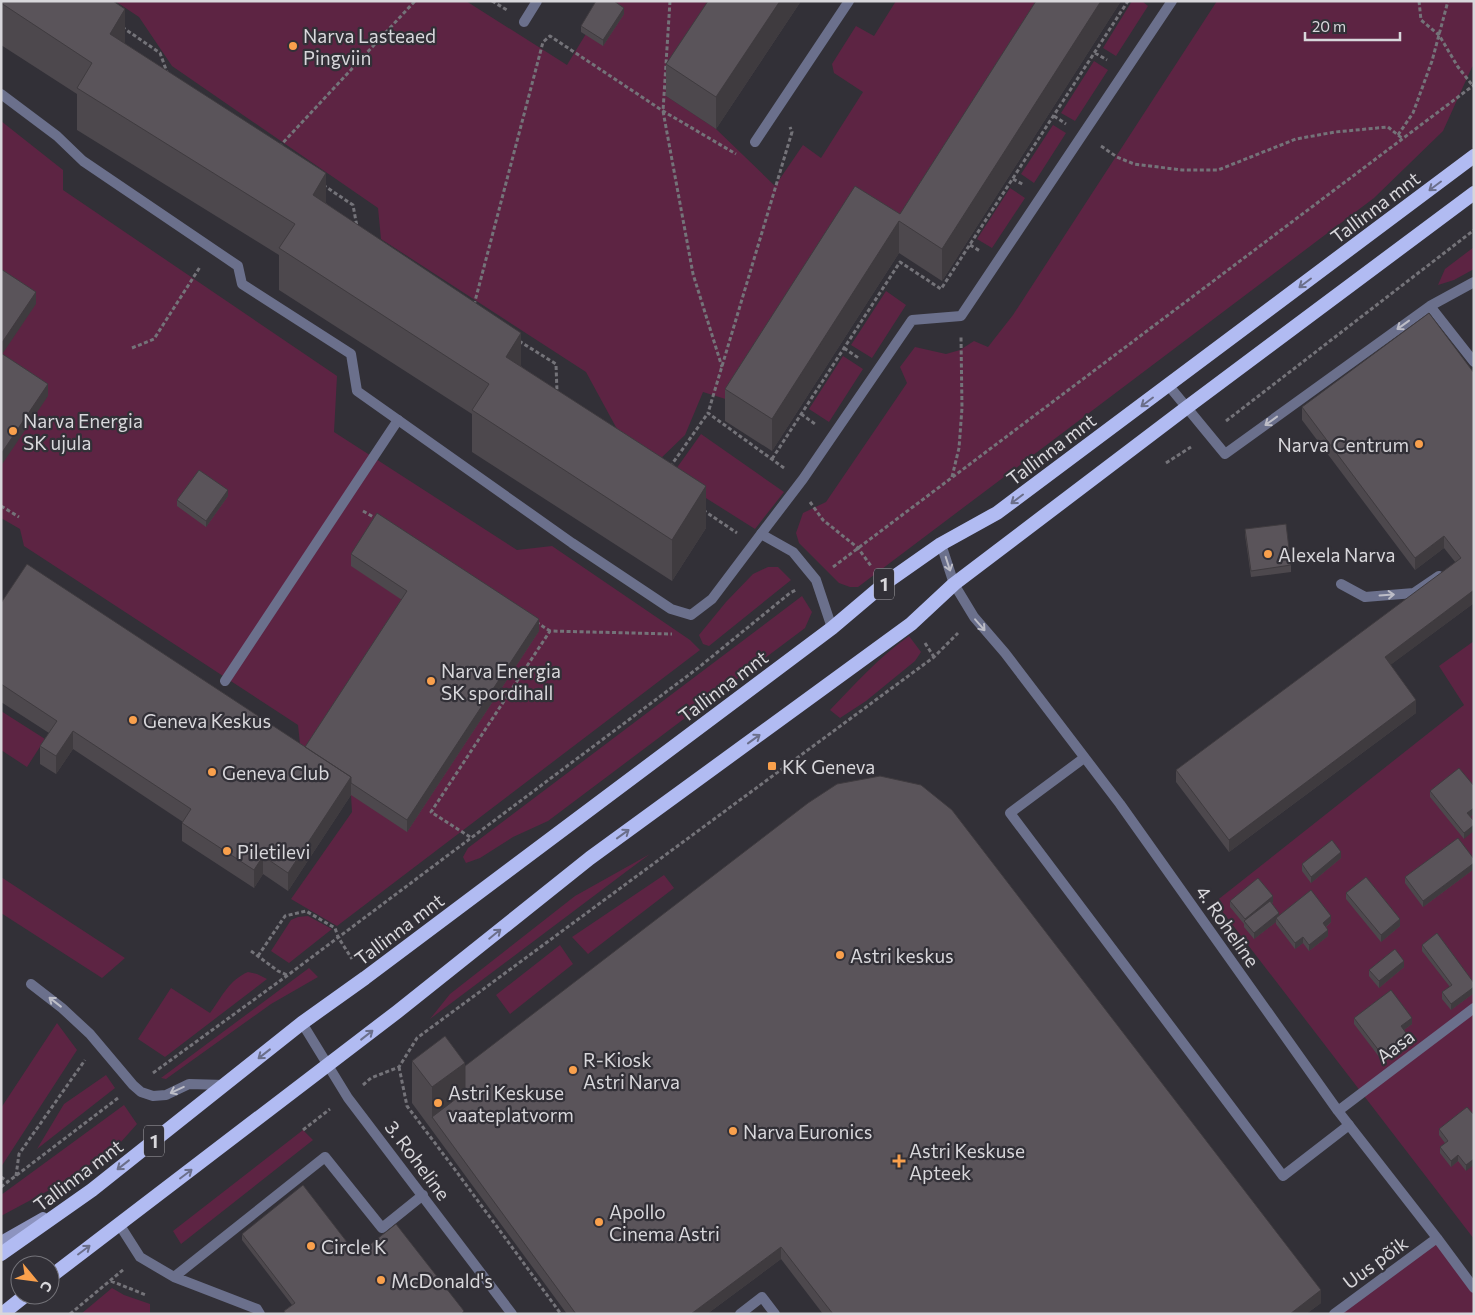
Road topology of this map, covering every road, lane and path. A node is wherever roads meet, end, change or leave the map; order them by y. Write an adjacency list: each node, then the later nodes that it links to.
1 (415, 1): 21 (path)
2 (537, 1): 10 (street)
3 (670, 1): 16 (path)
4 (849, 1): 15 (street)
5 (1128, 1): 42 (path)
6 (1172, 1): 17 (street)
7 (1419, 1): 11 (path)
8 (1448, 1): 11 (path)
9 (114, 22): 12 (path)
10 (524, 22)
11 (1439, 35): 13 (path); 18 (path)
12 (169, 76)
13 (1473, 85): 19 (path)
14 (1, 94): 27 (street)
15 (782, 101): 20 (street); 35 (path)
16 (663, 111): 20 (path); 30 (path); 35 (path)
17 (1082, 135): 18 (path); 31 (street)
18 (1398, 135): 19 (path)
19 (1403, 138): 45 (path)
20 (755, 142)
21 (274, 152)
22 (1474, 156): 36 (highway, Tallinna mnt / 1, one-way to 36)
23 (322, 184): 25 (path)
24 (1474, 193): 38 (highway, 1)
25 (358, 230)
26 (1474, 230): 41 (path)
27 (212, 248): 33 (path); 40 (street)
28 (1474, 282): 29 (street)
29 (1430, 306): 34 (street); 41 (street, one-way to 41)
30 (473, 311)
31 (961, 316): 45 (path); 46 (street)
32 (514, 338): 37 (path)
33 (132, 348)
34 (1474, 362)
35 (722, 368): 39 (path)
36 (1169, 386): 38 (street); 53 (highway, Tallinna mnt / 1, one-way to 53)
37 (558, 400)
38 (1186, 408): 41 (street); 58 (highway, 1)
39 (708, 413): 42 (path); 44 (path)
40 (398, 420): 47 (street); 60 (street)
41 (1208, 435): 43 (path)
42 (772, 459): 46 (path)
43 (1166, 463)
44 (666, 473)
45 (952, 478): 55 (path)
46 (798, 486): 52 (street); 55 (path)
47 (345, 499): 51 (path); 65 (street)
48 (1, 506): 50 (path)
49 (699, 507): 54 (path)
50 (19, 518)
51 (378, 520)
52 (761, 534): 54 (street); 57 (street)
53 (941, 544): 58 (street, 4. Roheline, one-way to 58); 63 (highway, Tallinna mnt / 1)
54 (754, 545): 60 (street)
55 (858, 548): 57 (path)
56 (1449, 568): 59 (street, one-way to 56)
57 (816, 580): 63 (street); 67 (path)
58 (954, 584): 61 (street, 4. Roheline); 76 (highway, 1, one-way to 58)
59 (1341, 584)
60 (691, 615): 64 (path)
61 (974, 617): 66 (street, 4. Roheline, one-way to 66); 77 (path)
62 (533, 620): 64 (path)
63 (832, 628): 74 (highway, Tallinna mnt / 1)
64 (550, 631): 67 (path)
65 (225, 681)
66 (1087, 761): 81 (street, 4. Roheline); 82 (street)
67 (470, 838): 68 (path)
68 (338, 937): 70 (path); 71 (path)
69 (251, 951): 70 (path)
70 (258, 956): 71 (path)
71 (288, 975): 78 (path)
72 (31, 984): 78 (street, one-way to 72)
73 (1474, 1008): 81 (street, Aasa)
74 (302, 1023): 76 (street, 3. Roheline); 79 (highway, Tallinna mnt / 1, one-way to 79)
75 (90, 1054): 84 (path)
76 (328, 1065): 80 (street, 3. Roheline); 90 (highway, 1, one-way to 76)
77 (399, 1067): 80 (path); 105 (path)
78 (133, 1085): 79 (street, one-way to 78); 84 (path)
79 (225, 1085): 88 (highway, Tallinna mnt / 1, one-way to 88)
80 (348, 1098): 83 (path); 89 (street, 3. Roheline)
81 (1338, 1112): 82 (street, 4. Roheline)
82 (1349, 1125): 91 (street, 4. Roheline)
83 (303, 1130)
84 (16, 1176): 86 (path)
85 (1, 1177): 86 (path)
86 (8, 1182): 87 (path)
87 (1, 1187)
88 (92, 1190): 92 (main road); 93 (highway, Tallinna mnt / 1)
89 (423, 1195): 96 (street); 104 (street, 3. Roheline)
90 (119, 1224): 94 (street); 95 (highway, 1, one-way to 90)
91 (1437, 1238): 98 (street, 4. Roheline); 108 (street, Uus põik)
92 (1, 1241)
93 (1, 1254)
94 (140, 1257): 96 (street); 97 (path)
95 (60, 1269)
96 (174, 1277): 103 (street)
97 (111, 1281): 99 (path); 102 (path)
98 (1474, 1288)
99 (146, 1295)
100 (13, 1305): 101 (highway)
101 (2, 1314)
102 (70, 1314)
103 (260, 1314)
104 (512, 1314)
105 (560, 1314)
106 (740, 1314): 107 (street)
107 (775, 1314)
108 (1334, 1314)

